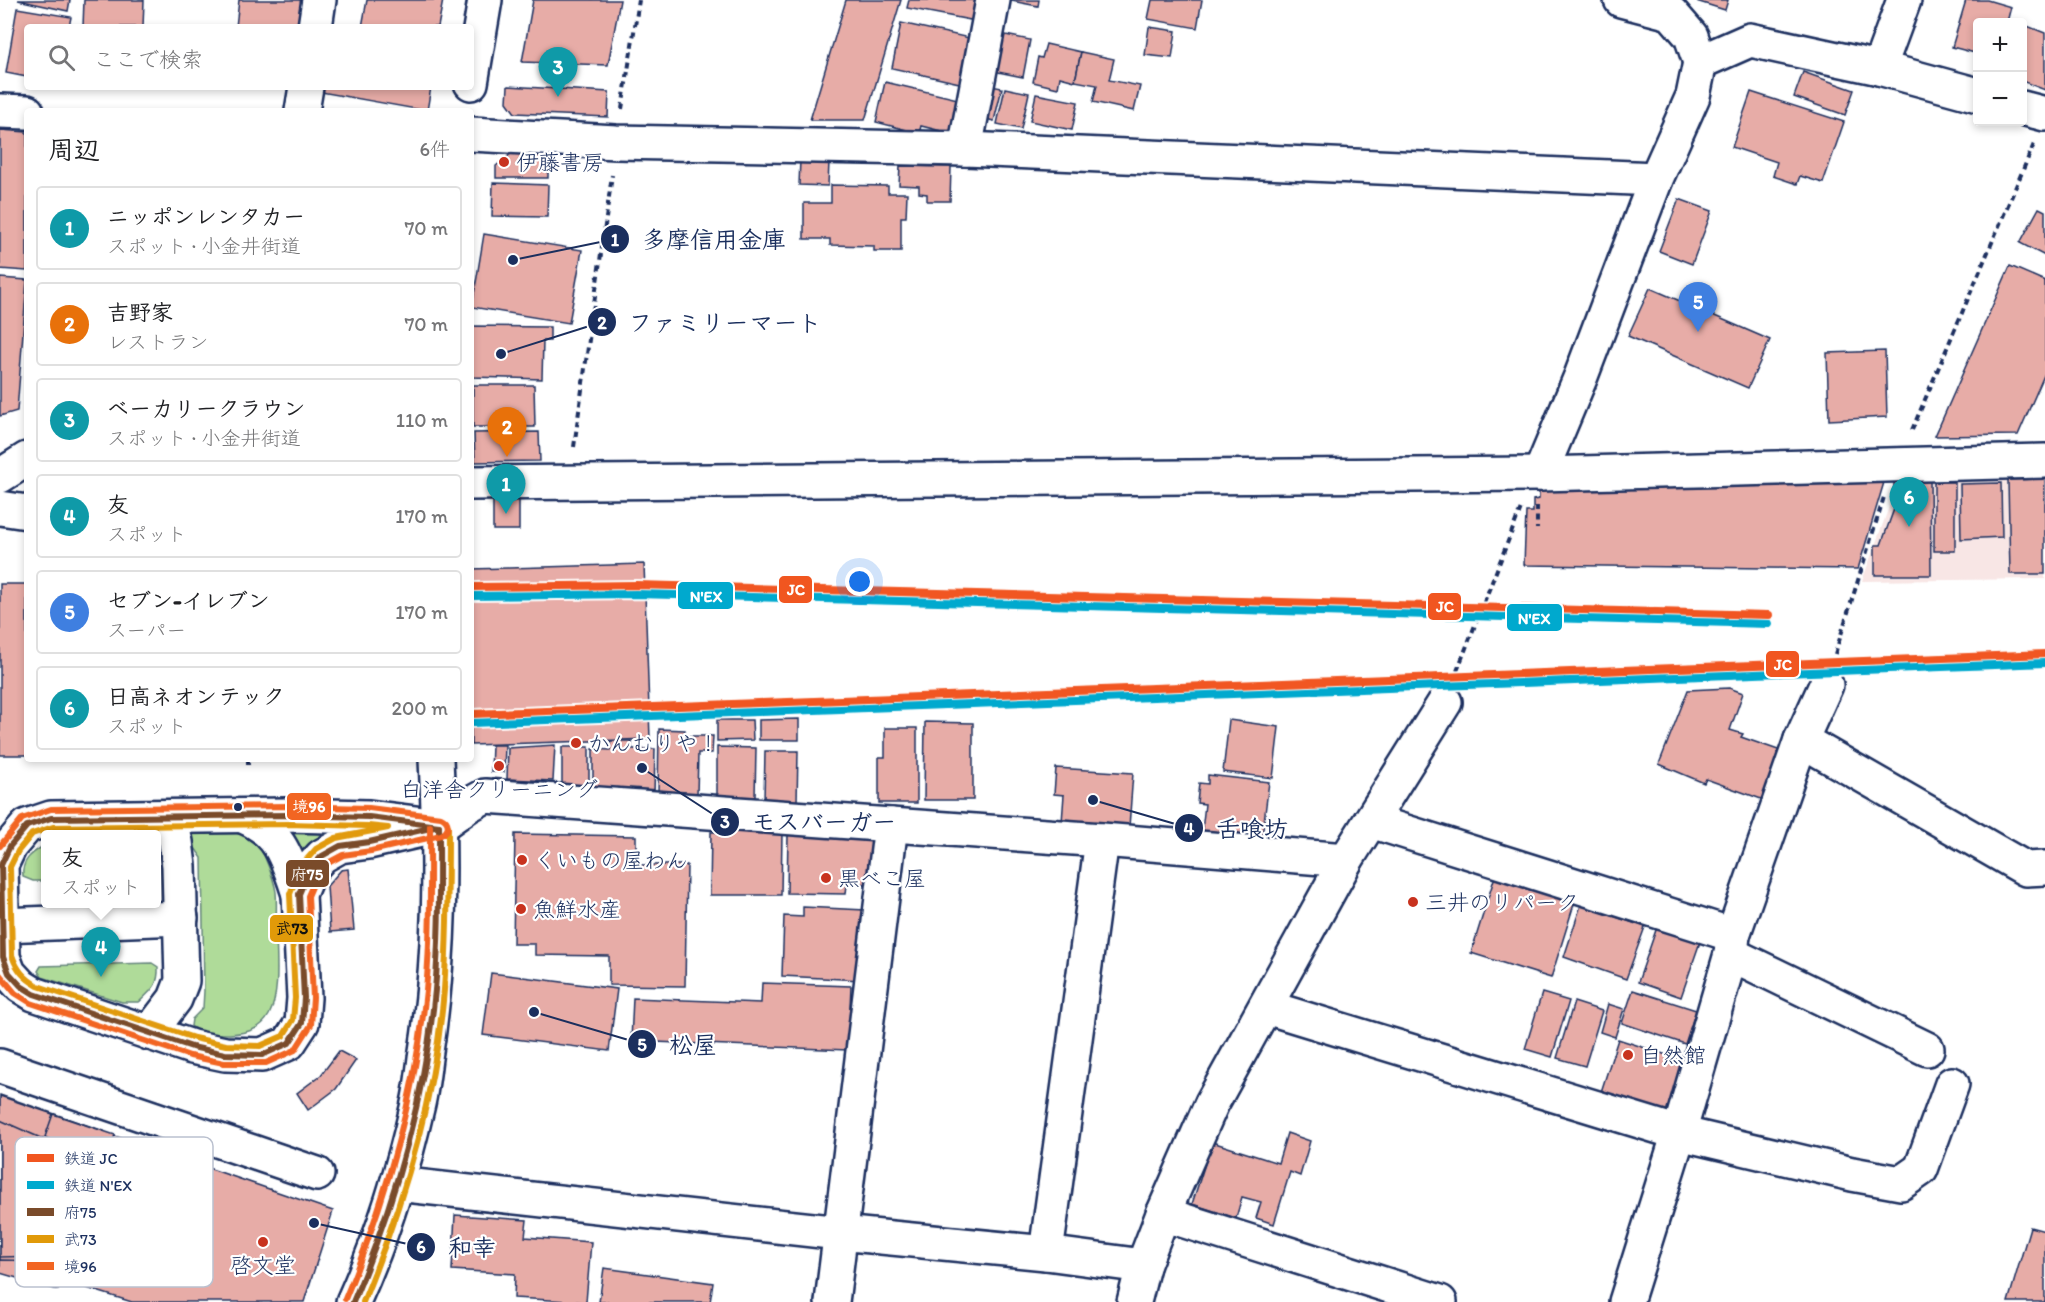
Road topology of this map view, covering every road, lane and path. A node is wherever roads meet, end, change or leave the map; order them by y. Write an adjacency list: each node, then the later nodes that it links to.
1 (319, 0): 7 (street)
2 (485, 0): 9 (street)
3 (639, 0): 21 (path)
4 (993, 0): 22 (street)
5 (1621, 0): 8 (street)
6 (1904, 0): 10 (street)
7 (315, 24)
8 (1700, 63): 10 (street); 23 (street)
9 (474, 67)
10 (1879, 68): 13 (street)
11 (306, 90): 14 (street)
12 (470, 90): 15 (street)
13 (1973, 94)
14 (302, 108)
15 (467, 108)
16 (0, 111): 17 (street)
17 (24, 112)
18 (2027, 113): 19 (street)
19 (2040, 127): 26 (path)
20 (474, 134): 21 (street)
21 (616, 142): 22 (street); 28 (path)
22 (965, 149): 23 (street)
23 (1656, 179): 30 (street)
24 (24, 461): 27 (street)
25 (2045, 461): 26 (street)
26 (1897, 465): 30 (street); 34 (path)
27 (0, 476)
28 (569, 481): 29 (street); 30 (street)
29 (474, 483)
30 (1538, 486): 33 (path); 35 (path)
31 (0, 507): 32 (street)
32 (24, 511)
33 (1537, 529)
34 (1826, 685): 36 (street)
35 (1445, 702): 42 (street)
36 (1801, 740): 47 (street); 51 (street)
37 (248, 762): 39 (path)
38 (436, 762): 44 (street)
39 (248, 766)
40 (243, 816): 41 (street); 44 (street); 48 (street)
41 (168, 817): 49 (street); 50 (street)
42 (1371, 821): 46 (street); 51 (street)
43 (891, 825): 44 (street); 45 (street); 63 (street)
44 (439, 826): 48 (street); 61 (street)
45 (1102, 840): 46 (street); 64 (street)
46 (1346, 860): 52 (street)
47 (2045, 868)
48 (299, 894): 53 (street)
49 (181, 918): 50 (street); 53 (street)
50 (2, 925): 53 (street)
51 (1732, 945): 54 (street); 57 (street)
52 (1266, 1007): 57 (street); 62 (street)
53 (149, 1033)
54 (1927, 1049)
55 (0, 1066): 58 (street)
56 (1952, 1084): 57 (street)
57 (1679, 1133): 70 (street)
58 (208, 1137)
59 (213, 1139): 60 (street)
60 (317, 1174)
61 (397, 1184): 63 (street); 66 (street)
62 (1163, 1214): 65 (street); 69 (street)
63 (840, 1233): 64 (street); 67 (street)
64 (1046, 1253): 65 (street)
65 (1143, 1266): 68 (street)
66 (353, 1302)
67 (832, 1302)
68 (1134, 1302)
69 (1440, 1302)
70 (1626, 1302)

